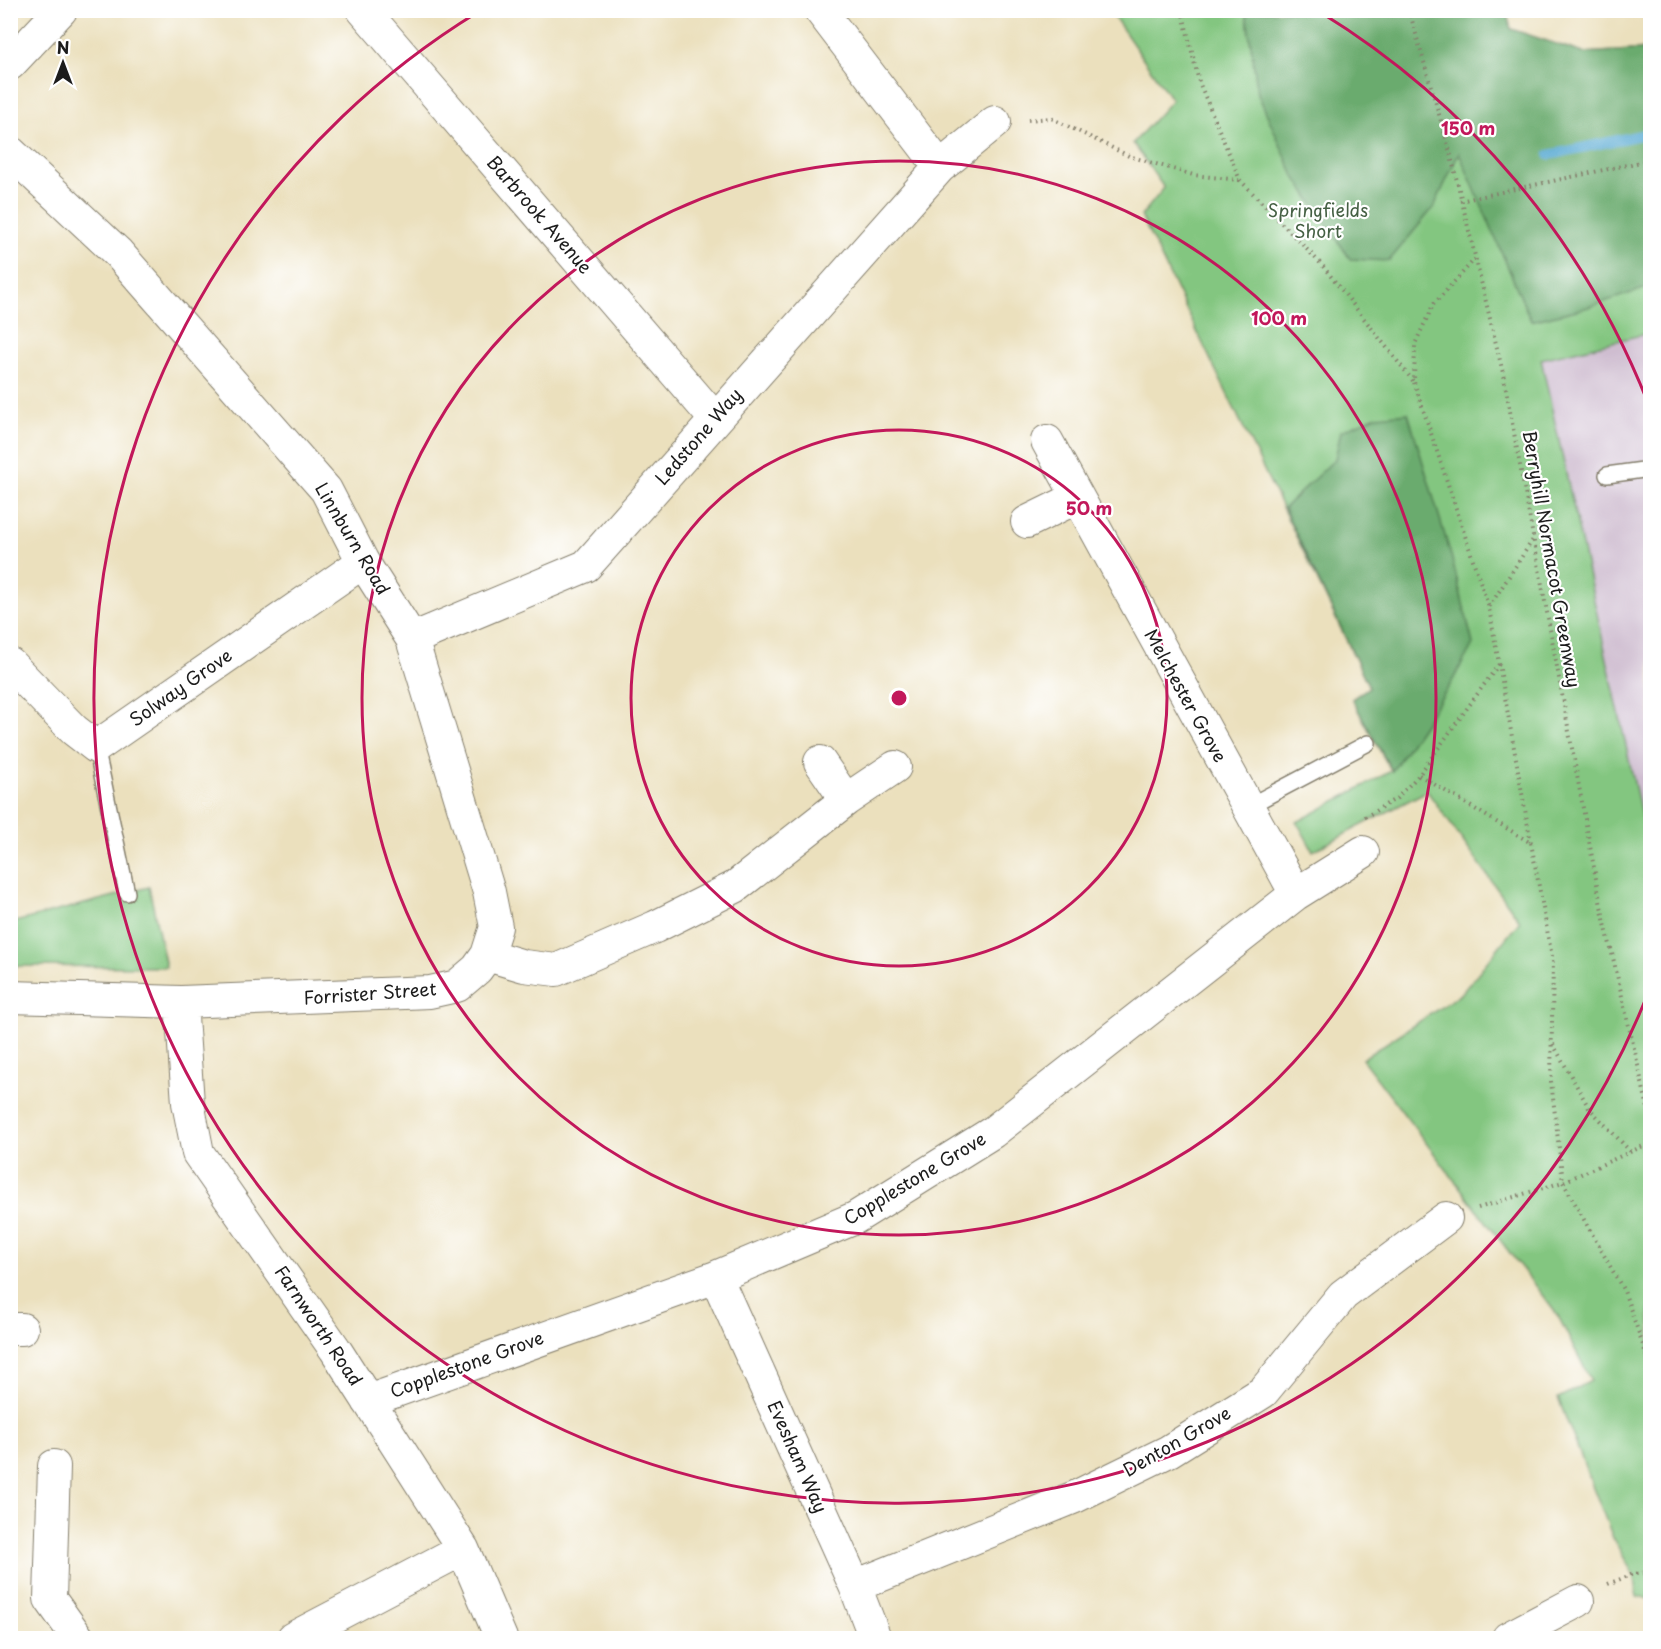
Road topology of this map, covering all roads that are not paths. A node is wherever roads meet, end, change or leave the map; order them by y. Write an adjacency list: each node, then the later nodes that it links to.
1 (61, 10): 4 (street)
2 (363, 10): 8 (street, Barbrook Avenue)
3 (820, 10): 7 (street)
4 (10, 64)
5 (995, 122): 7 (street, Ledstone Way)
6 (10, 152): 14 (street, Linnburn Road)
7 (940, 167): 8 (street, Ledstone Way)
8 (715, 419): 15 (street, Ledstone Way)
9 (1047, 441): 12 (street, Melchester Grove)
10 (1650, 469): 11 (lane)
11 (1607, 475)
12 (1076, 498): 13 (street); 22 (street, Melchester Grove)
13 (1027, 522)
14 (363, 562): 15 (street, Linnburn Road); 18 (street, Solway Grove)
15 (412, 639): 26 (street, Linnburn Road)
16 (10, 664): 18 (street)
17 (1368, 743): 22 (lane)
18 (96, 747): 24 (lane)
19 (820, 762): 21 (street)
20 (895, 766): 21 (street)
21 (846, 800): 26 (street)
22 (1247, 807): 25 (street, Melchester Grove)
23 (1363, 852): 25 (street, Copplestone Grove)
24 (128, 893)
25 (1296, 894): 30 (street, Copplestone Grove)
26 (487, 955): 28 (street, Forrister Street)
27 (10, 997): 28 (street, Forrister Street)
28 (181, 1002): 31 (street, Farnworth Road)
29 (1446, 1218): 34 (street, Denton Grove)
30 (716, 1277): 31 (street, Copplestone Grove); 34 (street, Evesham Way)
31 (368, 1401): 33 (street, Farnworth Road)
32 (54, 1466): 36 (street)
33 (463, 1549): 37 (street); 38 (street, Farnworth Road)
34 (855, 1586): 39 (street, Evesham Way)
35 (1578, 1601): 40 (street)
36 (78, 1638)
37 (293, 1638)
38 (501, 1638)
39 (875, 1638)
40 (1508, 1638)

